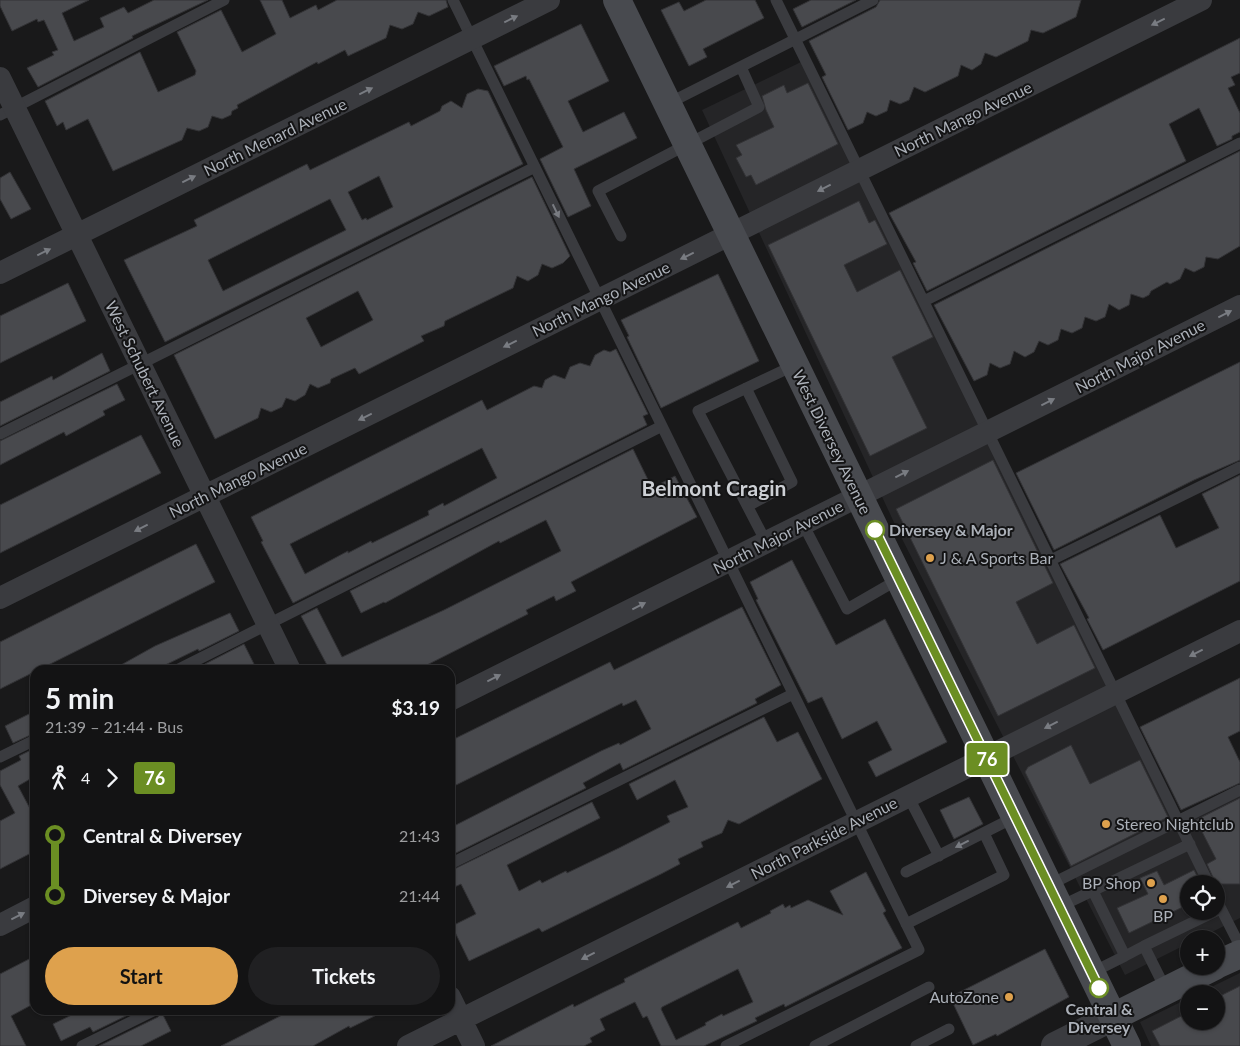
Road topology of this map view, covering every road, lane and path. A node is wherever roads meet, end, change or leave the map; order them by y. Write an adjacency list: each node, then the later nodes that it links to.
1 (224, 0): 13 (lane)
2 (453, 0): 8 (lane)
3 (549, 0): 8 (street, North Menard Avenue, one-way to 3)
4 (617, 0): 12 (main road, West Diversey Avenue)
5 (776, 0): 9 (lane)
6 (873, 0): 9 (lane)
7 (1202, 0): 17 (street, North Mango Avenue, one-way to 17)
8 (472, 38): 16 (lane); 19 (street, North Menard Avenue, one-way to 8)
9 (795, 39): 10 (lane); 17 (lane)
10 (741, 67): 12 (lane); 15 (lane)
11 (0, 78): 13 (street, West Schubert Avenue)
12 (667, 104): 15 (main road, West Diversey Avenue)
13 (7, 111): 19 (street, West Schubert Avenue)
14 (1240, 143): 23 (lane)
15 (687, 144): 18 (main road, West Diversey Avenue); 20 (lane)
16 (535, 167): 22 (lane, one-way to 22); 25 (lane)
17 (859, 170): 18 (street, North Mango Avenue, one-way to 18); 23 (lane)
18 (731, 234): 22 (street, North Mango Avenue, one-way to 22); 26 (main road, West Diversey Avenue)
19 (77, 235): 21 (street, North Menard Avenue, one-way to 19); 25 (street, West Schubert Avenue)
20 (620, 236)
21 (0, 273)
22 (600, 300): 28 (lane); 32 (street, North Mango Avenue, one-way to 32)
23 (924, 301): 29 (lane)
24 (1240, 306): 29 (street, North Major Avenue, one-way to 24)
25 (140, 364): 30 (lane); 32 (street, West Schubert Avenue)
26 (795, 365): 27 (lane); 33 (main road, West Diversey Avenue)
27 (746, 388): 34 (lane); 34 (lane)
28 (662, 426): 38 (lane); 41 (lane)
29 (988, 432): 33 (street, North Major Avenue, one-way to 29); 37 (lane)
30 (0, 434)
31 (1240, 467): 37 (lane)
32 (205, 496): 40 (street, North Mango Avenue, one-way to 40); 41 (street, West Schubert Avenue)
33 (859, 496): 35 (street, North Major Avenue); 39 (main road, West Diversey Avenue)
34 (748, 506): 36 (lane)
35 (803, 524): 36 (street, North Major Avenue); 39 (lane)
36 (766, 542): 38 (street, North Major Avenue)
37 (1050, 560): 45 (lane)
38 (728, 562): 46 (lane); 47 (street, North Major Avenue, one-way to 38)
39 (899, 579): 49 (main road, West Diversey Avenue)
40 (0, 598)
41 (268, 625): 43 (lane); 44 (street, West Schubert Avenue)
42 (1240, 631): 45 (street, North Parkside Avenue, one-way to 45)
43 (187, 665)
44 (288, 665)
45 (1116, 693): 49 (street, North Parkside Avenue, one-way to 49); 54 (lane)
46 (793, 694): 55 (lane); 59 (lane)
47 (455, 698)
48 (30, 743): 50 (lane)
49 (986, 757): 52 (street, North Parkside Avenue); 53 (main road, West Diversey Avenue)
50 (0, 758)
51 (1240, 790): 54 (lane)
52 (908, 796): 55 (street, North Parkside Avenue); 58 (lane)
53 (1015, 817): 56 (lane); 63 (main road, West Diversey Avenue)
54 (1178, 821): 57 (lane); 63 (lane)
55 (856, 822): 67 (lane); 81 (street, North Parkside Avenue, one-way to 81)
56 (984, 833): 58 (lane, one-way to 58); 67 (lane)
57 (1190, 844): 61 (lane); 62 (lane)
58 (939, 856): 60 (lane)
59 (455, 862)
60 (906, 872)
61 (1205, 875)
62 (1092, 891): 63 (lane); 72 (lane)
63 (1054, 896): 74 (main road, West Diversey Avenue)
64 (30, 910): 68 (street, one-way to 64)
65 (1194, 920): 69 (lane)
66 (1224, 920): 70 (lane)
67 (906, 924): 83 (lane)
68 (0, 925)
69 (1144, 946): 72 (lane); 77 (lane)
70 (1240, 946)
71 (1240, 954): 73 (main road)
72 (1125, 956): 74 (lane)
73 (1225, 962)
74 (1091, 973): 80 (main road, West Diversey Avenue)
75 (1197, 975): 77 (main road)
76 (929, 987): 89 (lane)
77 (1166, 990): 80 (main road)
78 (455, 1007): 81 (street)
79 (145, 1015): 85 (lane)
80 (1113, 1017): 84 (street); 91 (main road, West Diversey Avenue)
81 (461, 1020): 86 (street, North Parkside Avenue); 87 (street)
82 (949, 1029): 90 (lane)
83 (747, 1041): 88 (lane)
84 (1058, 1045)
85 (82, 1046)
86 (408, 1046)
87 (474, 1046)
88 (726, 1046)
89 (815, 1046)
90 (916, 1046)
91 (1127, 1046)

